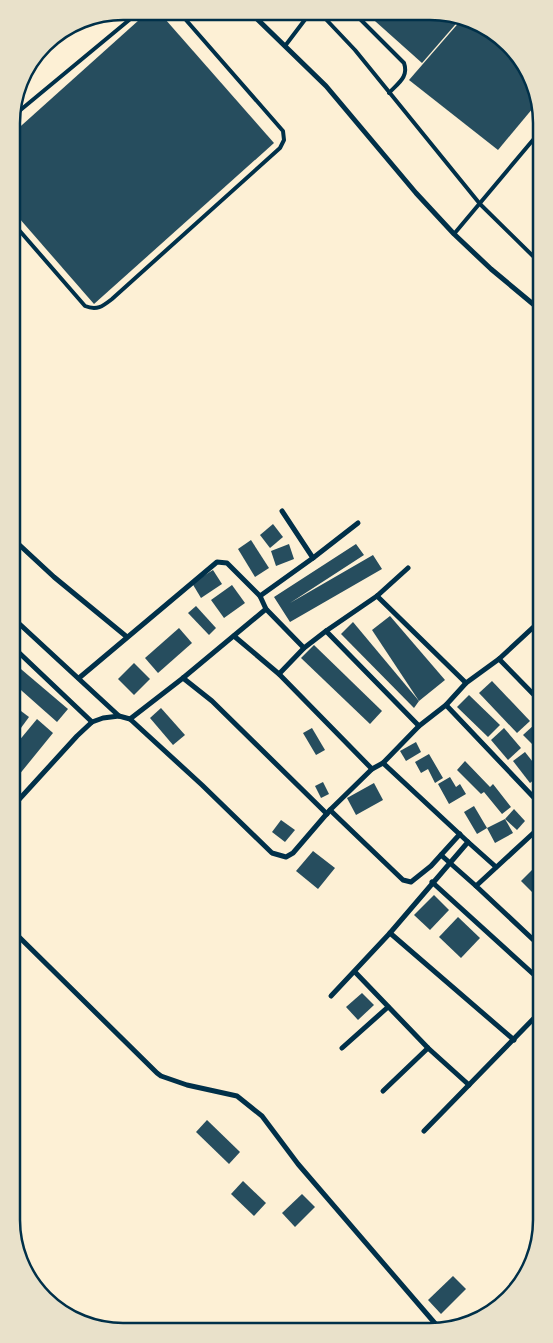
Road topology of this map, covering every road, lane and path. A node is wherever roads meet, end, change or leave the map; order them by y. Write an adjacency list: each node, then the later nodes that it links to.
1 (129, 20): 9 (lane)
2 (185, 20): 12 (lane)
3 (258, 20): 7 (street)
4 (304, 20): 7 (lane)
5 (327, 20): 8 (lane)
6 (361, 20): 8 (lane)
7 (285, 46): 13 (street)
8 (389, 92): 11 (lane)
9 (21, 110)
10 (533, 140): 11 (lane)
11 (480, 204): 13 (lane); 14 (lane)
12 (20, 231)
13 (454, 234): 15 (street)
14 (533, 257)
15 (533, 303)
16 (282, 511): 19 (street)
17 (358, 523): 19 (street)
18 (20, 545): 28 (street)
19 (313, 558): 21 (street)
20 (408, 568): 22 (street)
21 (260, 596): 23 (street); 28 (street)
22 (377, 596): 26 (street); 35 (street)
23 (266, 609): 27 (street); 29 (street)
24 (20, 624): 33 (street)
25 (533, 627): 31 (street)
26 (326, 631): 29 (street); 41 (street)
27 (234, 636): 32 (street); 34 (street)
28 (126, 637): 33 (street)
29 (304, 648): 32 (street)
30 (20, 654): 40 (street)
31 (499, 659): 35 (street); 36 (street)
32 (279, 674): 43 (street)
33 (79, 678): 38 (street)
34 (183, 678): 39 (street); 46 (street)
35 (466, 683): 37 (street)
36 (533, 694)
37 (446, 705): 41 (street); 44 (street)
38 (119, 716): 39 (street); 40 (street)
39 (130, 719): 46 (street)
40 (92, 722): 45 (street)
41 (419, 726): 42 (street)
42 (382, 763): 43 (street); 47 (street)
43 (372, 769): 46 (street)
44 (533, 797)
45 (20, 798)
46 (328, 812): 50 (street)
47 (460, 834): 49 (street); 50 (street)
48 (533, 834): 52 (street)
49 (468, 842): 51 (street); 52 (street)
50 (441, 855): 51 (street)
51 (450, 863): 53 (street); 54 (street)
52 (496, 867): 54 (street)
53 (432, 882): 55 (street); 59 (street)
54 (476, 886): 57 (street)
55 (390, 933): 58 (street); 63 (street)
56 (20, 938): 69 (street)
57 (533, 939)
58 (355, 972): 60 (street); 61 (street)
59 (533, 974)
60 (331, 996)
61 (388, 1008): 64 (street); 65 (street)
62 (533, 1020): 63 (street)
63 (514, 1040): 66 (street)
64 (342, 1048)
65 (428, 1048): 66 (street); 67 (street)
66 (469, 1085): 68 (street)
67 (383, 1090)
68 (424, 1131)
69 (434, 1323)

